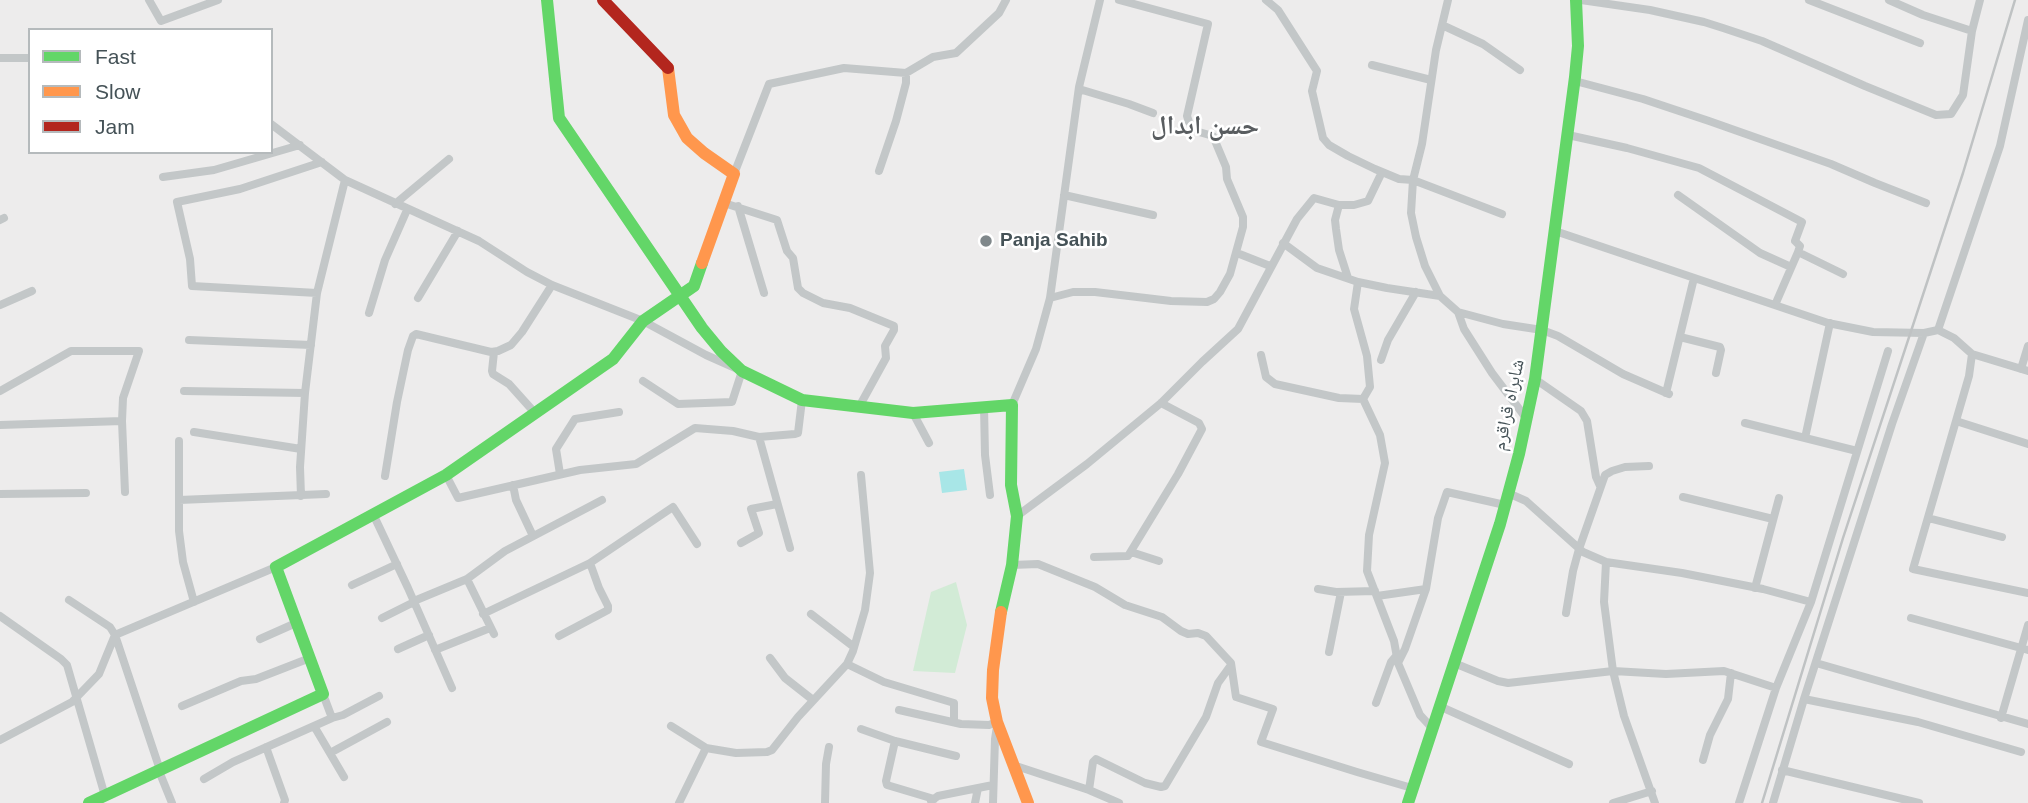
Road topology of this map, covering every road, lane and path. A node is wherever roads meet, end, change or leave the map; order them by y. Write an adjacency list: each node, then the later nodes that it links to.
1 (149, 0): 2 (street)
2 (218, 0)
3 (547, 0): 68 (main road)
4 (603, 0): 38 (main road)
5 (1006, 0): 24 (street)
6 (1100, 0): 27 (street)
7 (1119, 0): 56 (street)
8 (1266, 0): 15 (street)
9 (1448, 0): 17 (street)
10 (1579, 0): 18 (street); 26 (main road, شاہراہ قراقرم)
11 (1809, 0): 19 (street)
12 (1889, 0): 18 (street)
13 (1980, 0): 18 (street)
14 (1285, 1): 15 (street)
15 (1278, 10): 37 (street)
16 (2028, 20): 79 (street)
17 (1442, 26): 23 (street); 25 (street)
18 (1972, 31)
19 (1920, 43)
20 (0, 58): 21 (street)
21 (28, 58)
22 (1372, 65): 25 (street)
23 (1520, 70)
24 (906, 73): 36 (street); 38 (street)
25 (1431, 80): 41 (street)
26 (1575, 81): 30 (main road, شاہراہ قراقرم); 45 (street)
27 (1079, 89): 28 (street); 42 (street)
28 (1153, 113)
29 (273, 125): 31 (street)
30 (1568, 135): 53 (main road, شاہراہ قراقرم); 55 (street)
31 (300, 145): 32 (street); 35 (street)
32 (273, 153)
33 (269, 154): 39 (street)
34 (449, 159): 46 (street)
35 (322, 162): 40 (street); 66 (street)
36 (879, 172)
37 (1382, 172): 41 (street); 47 (street)
38 (734, 174): 44 (main road)
39 (163, 177)
40 (345, 180): 46 (street); 66 (street)
41 (1413, 180): 50 (street); 69 (street)
42 (1064, 195): 51 (street); 71 (street)
43 (1678, 195): 58 (street)
44 (724, 203): 48 (street); 68 (main road)
45 (1926, 203)
46 (396, 204): 49 (street)
47 (1339, 205): 54 (street); 60 (street)
48 (738, 206): 67 (street); 103 (street)
49 (407, 210): 52 (street); 75 (street)
50 (1502, 214)
51 (1153, 215)
52 (458, 231): 63 (street); 70 (street)
53 (1555, 231): 61 (street); 78 (main road, شاہراہ قراقرم)
54 (1283, 243): 57 (street); 60 (street)
55 (1798, 252): 58 (street); 59 (street)
56 (1237, 253): 57 (street); 71 (street)
57 (1270, 267): 100 (street)
58 (1791, 267): 73 (street)
59 (1843, 274)
60 (1348, 278): 62 (street)
61 (1693, 278): 73 (street); 81 (street)
62 (1358, 282): 65 (street); 98 (street)
63 (552, 285): 76 (street); 86 (street)
64 (32, 290): 72 (street)
65 (1416, 292): 69 (street); 89 (street)
66 (317, 293): 83 (street)
67 (764, 293)
68 (679, 296): 76 (main road); 91 (main road)
69 (1440, 296): 74 (street)
70 (418, 298)
71 (1050, 298): 101 (street)
72 (0, 305)
73 (1775, 305): 77 (street)
74 (1458, 312): 78 (street); 107 (street)
75 (369, 313)
76 (643, 321): 91 (street); 105 (main road)
77 (1830, 323): 80 (street); 114 (street)
78 (1542, 330): 81 (street); 93 (main road, شاہراہ قراقرم)
79 (1938, 330): 80 (street); 87 (street)
80 (1924, 333): 190 (street)
81 (1680, 337): 92 (street)
82 (189, 340): 83 (street)
83 (311, 345): 97 (street)
84 (2028, 346): 90 (street)
85 (1888, 351): 119 (street)
86 (494, 352): 105 (street); 124 (street)
87 (1972, 354): 90 (street); 109 (street)
88 (1261, 355): 98 (street)
89 (1381, 360)
90 (2024, 370)
91 (742, 371): 94 (street); 99 (main road)
92 (1716, 373)
93 (1535, 379): 107 (main road, شاہراہ قراقرم); 126 (street)
94 (643, 381)
95 (0, 391): 108 (street)
96 (184, 391): 97 (street)
97 (305, 393): 118 (street)
98 (1363, 398): 164 (street)
99 (803, 400): 103 (main road); 113 (street)
100 (1161, 403): 140 (street); 149 (street)
101 (1012, 405): 102 (main road); 140 (main road)
102 (984, 406): 106 (main road); 131 (street)
103 (859, 407): 106 (main road)
104 (619, 412): 121 (street)
105 (535, 413): 122 (main road)
106 (913, 414): 116 (street)
107 (1527, 418): 135 (main road, شاہراہ قراقرم)
108 (122, 421): 111 (street); 127 (street)
109 (1956, 421): 117 (street); 142 (street)
110 (1745, 423): 114 (street)
111 (0, 425)
112 (194, 432): 118 (street)
113 (759, 437): 121 (street); 138 (street)
114 (1805, 438): 119 (street)
115 (179, 440): 136 (street)
116 (929, 443)
117 (2028, 444)
118 (301, 449): 132 (street)
119 (1857, 451): 168 (street)
120 (1649, 466): 126 (street)
121 (560, 474): 125 (street)
122 (446, 475): 125 (street); 139 (main road)
123 (861, 475): 181 (street)
124 (385, 476)
125 (513, 485): 143 (street)
126 (1600, 486): 148 (street)
127 (125, 492)
128 (86, 493): 129 (street)
129 (0, 494)
130 (327, 494): 132 (street)
131 (990, 495)
132 (301, 496): 136 (street)
133 (1683, 497): 141 (street)
134 (1779, 498): 141 (street)
135 (1507, 499): 148 (street); 161 (street); 189 (main road, شاہراہ قراقرم)
136 (179, 500): 167 (street)
137 (602, 500): 143 (street)
138 (777, 504): 145 (street); 147 (street)
139 (374, 516): 154 (street); 156 (main road)
140 (1017, 516): 155 (main road)
141 (1773, 519): 159 (street)
142 (1928, 519): 144 (street); 163 (street)
143 (533, 536): 157 (street)
144 (2002, 537)
145 (741, 543)
146 (697, 544): 153 (street)
147 (790, 548)
148 (1579, 549): 152 (street); 169 (street)
149 (1130, 552): 150 (street); 151 (street)
150 (1094, 556)
151 (1159, 561)
152 (1606, 562): 159 (street); 193 (street)
153 (590, 563): 170 (street); 179 (street)
154 (397, 564): 158 (street); 166 (street)
155 (1012, 565): 192 (street); 210 (main road)
156 (276, 567): 167 (street); 175 (main road)
157 (467, 579): 166 (street); 170 (street)
158 (352, 585)
159 (1755, 588): 168 (street)
160 (1318, 589): 162 (street)
161 (1426, 589): 164 (street); 188 (street)
162 (1341, 592): 164 (street); 185 (street)
163 (2028, 593)
164 (1376, 594): 188 (street)
165 (69, 600): 177 (street)
166 (414, 601): 173 (street); 178 (street)
167 (194, 602): 177 (street)
168 (1811, 602): 196 (street)
169 (1566, 613)
170 (483, 614): 184 (street)
171 (811, 614): 181 (street)
172 (0, 616): 199 (street)
173 (382, 618)
174 (1911, 618): 183 (street)
175 (296, 623): 180 (street); 186 (main road)
176 (2028, 625): 183 (street)
177 (115, 635): 199 (street); 228 (street)
178 (429, 635): 182 (street); 184 (street)
179 (559, 636)
180 (260, 639)
181 (854, 647): 191 (street)
182 (398, 649)
183 (2024, 649): 207 (street)
184 (435, 650): 195 (street)
185 (1329, 652)
186 (310, 658): 197 (main road); 203 (street)
187 (770, 658): 201 (street)
188 (1397, 660): 202 (street); 214 (street)
189 (1453, 663): 193 (street); 204 (main road, شاہراہ قراقرم)
190 (1816, 663): 200 (street); 207 (street)
191 (847, 664): 201 (street); 209 (street)
192 (1231, 665): 233 (street); 234 (street)
193 (1614, 671): 194 (street); 235 (street)
194 (1731, 673): 196 (street); 224 (street)
195 (452, 688)
196 (1776, 688): 250 (street)
197 (323, 694): 206 (street); 228 (main road)
198 (379, 696): 206 (street)
199 (76, 698): 216 (street); 236 (street)
200 (1804, 699): 221 (street); 227 (street)
201 (813, 700): 220 (street)
202 (1376, 703)
203 (182, 705)
204 (1439, 706): 214 (main road, شاہراہ قراقرم); 225 (street)
205 (900, 710): 209 (street)
206 (332, 718): 212 (street)
207 (2001, 718): 211 (street)
208 (387, 722): 222 (street)
209 (954, 722): 210 (street)
210 (998, 723): 226 (main road); 231 (street)
211 (2028, 724)
212 (314, 726): 218 (street); 222 (street)
213 (671, 726): 220 (street)
214 (1432, 728): 233 (main road, شاہراہ قراقرم)
215 (861, 729): 217 (street)
216 (0, 740)
217 (895, 741): 223 (street); 237 (street)
218 (266, 747): 230 (street); 240 (street)
219 (829, 747): 242 (street)
220 (706, 748): 241 (street)
221 (2021, 752)
222 (330, 753): 229 (street)
223 (956, 756)
224 (1703, 760)
225 (1569, 764)
226 (1013, 765): 234 (street); 245 (main road)
227 (1782, 770): 251 (street); 252 (street)
228 (159, 771): 236 (main road); 239 (street)
229 (344, 777)
230 (204, 779)
231 (993, 785): 232 (street); 244 (street)
232 (978, 788): 237 (street); 243 (street)
233 (1412, 788): 247 (main road, شاہراہ قراقرم)
234 (1089, 790): 246 (street)
235 (1652, 791): 248 (street); 249 (street)
236 (105, 796): 238 (main road)
237 (932, 801)
238 (89, 803)
239 (172, 803)
240 (284, 803)
241 (680, 803)
242 (825, 803)
243 (975, 803)
244 (993, 803)
245 (1028, 803)
246 (1119, 803)
247 (1408, 803)
248 (1613, 803)
249 (1655, 803)
250 (1739, 803)
251 (1773, 803)
252 (1919, 803)

